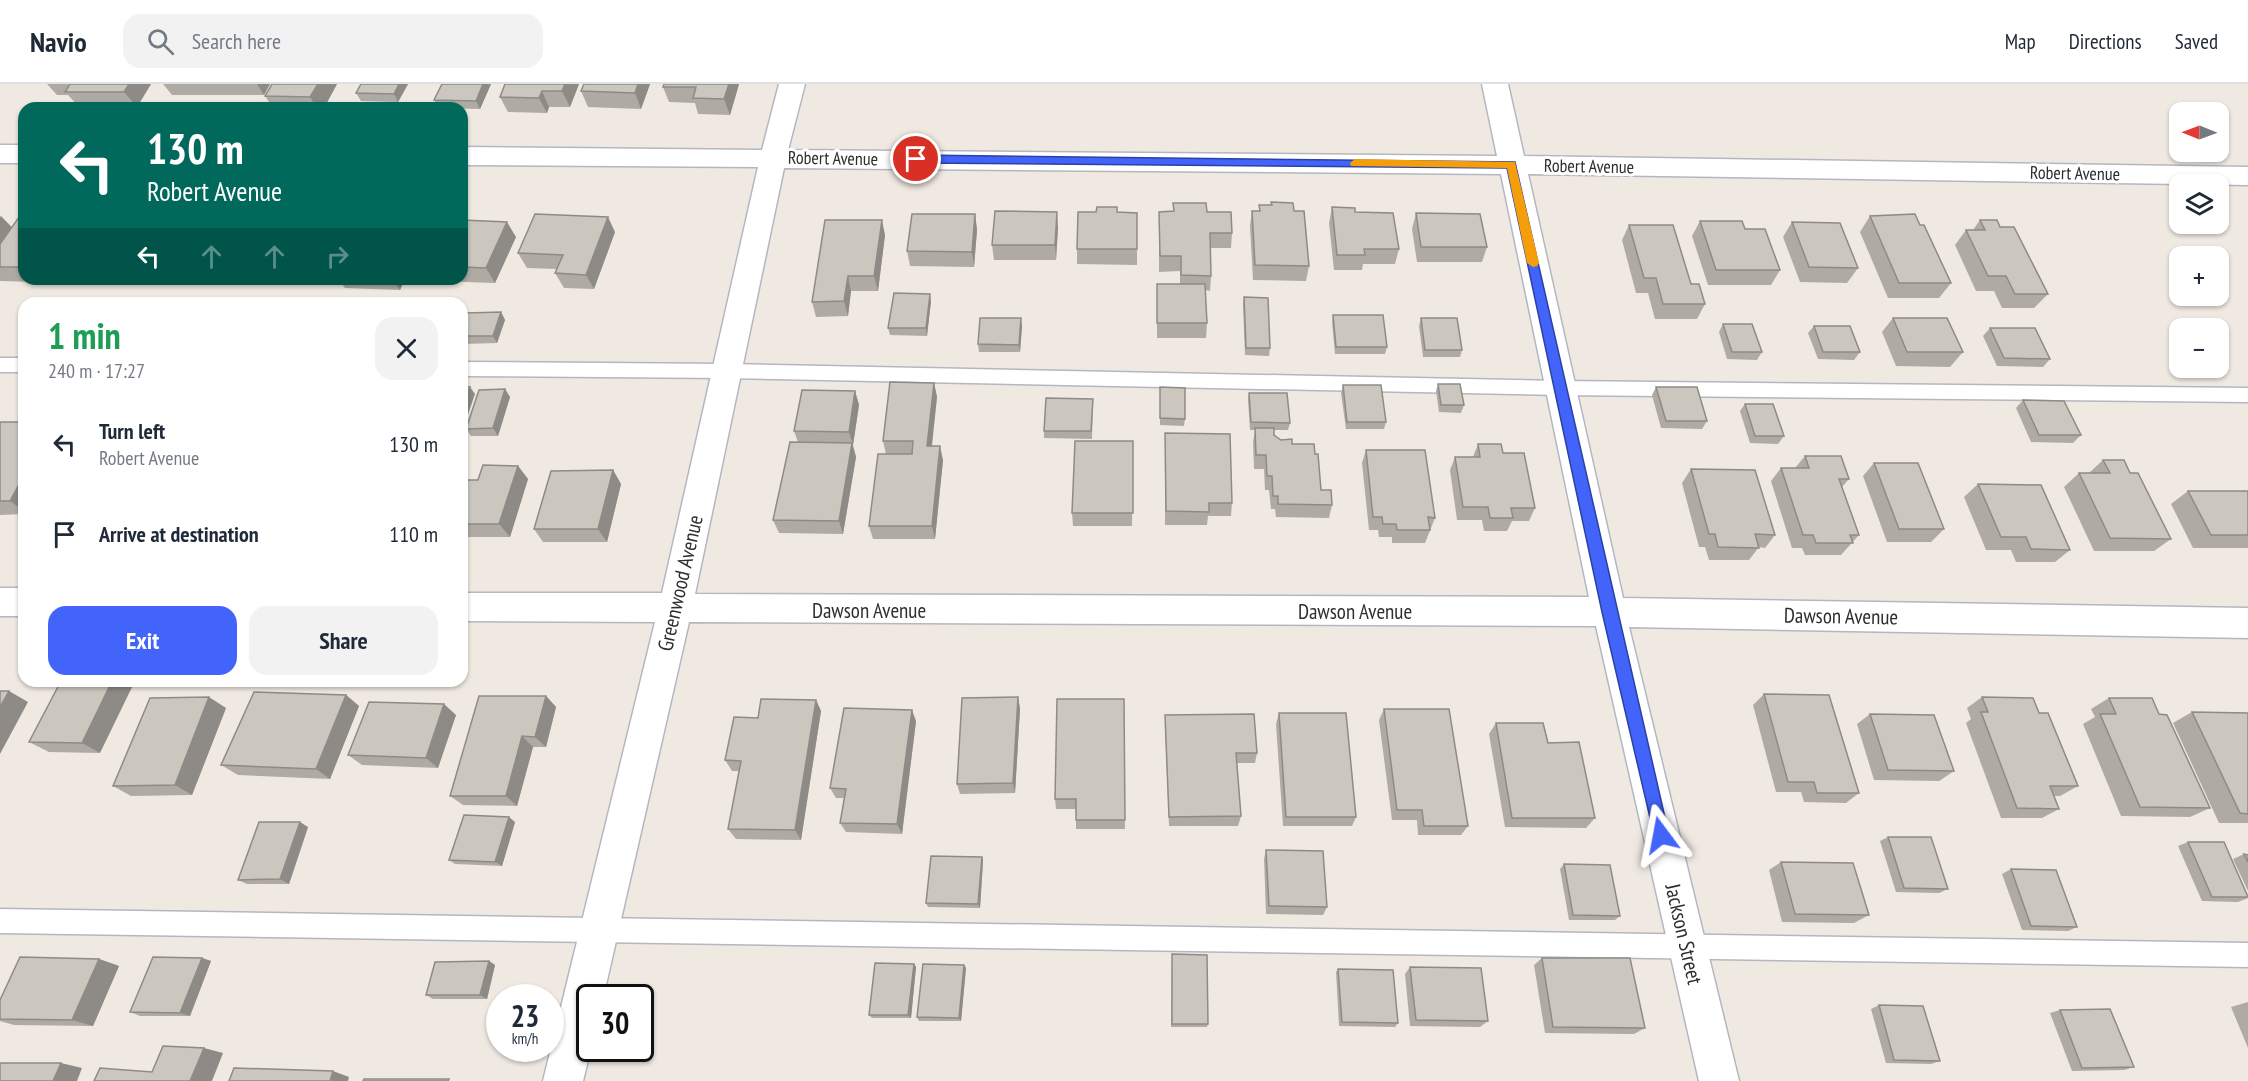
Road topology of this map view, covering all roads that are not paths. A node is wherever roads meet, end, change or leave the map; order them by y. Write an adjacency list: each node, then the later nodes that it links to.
1 (792, 84): 6 (street, Greenwood Avenue)
2 (1495, 84): 7 (street, Jackson Street)
3 (0, 154): 4 (street)
4 (18, 154)
5 (468, 156): 6 (street, Robert Avenue)
6 (773, 158): 7 (street, Robert Avenue); 12 (street, Greenwood Avenue)
7 (1511, 165): 8 (street, Robert Avenue); 13 (street, Jackson Street)
8 (2248, 176)
9 (0, 365): 10 (lane)
10 (18, 365)
11 (468, 369): 12 (lane)
12 (726, 371): 13 (lane); 18 (street, Greenwood Avenue)
13 (1560, 388): 14 (lane); 19 (street, Jackson Street)
14 (2248, 395)
15 (0, 602): 16 (street)
16 (18, 602)
17 (468, 607): 18 (street, Dawson Avenue)
18 (675, 609): 19 (street, Dawson Avenue); 22 (street, Greenwood Avenue)
19 (1609, 612): 20 (street, Dawson Avenue); 23 (street, Jackson Street)
20 (2248, 623)
21 (0, 921): 22 (lane)
22 (599, 929): 23 (lane); 25 (street, Greenwood Avenue)
23 (1687, 946): 24 (lane); 26 (street, Jackson Street)
24 (2248, 955)
25 (563, 1081)
26 (1719, 1081)

